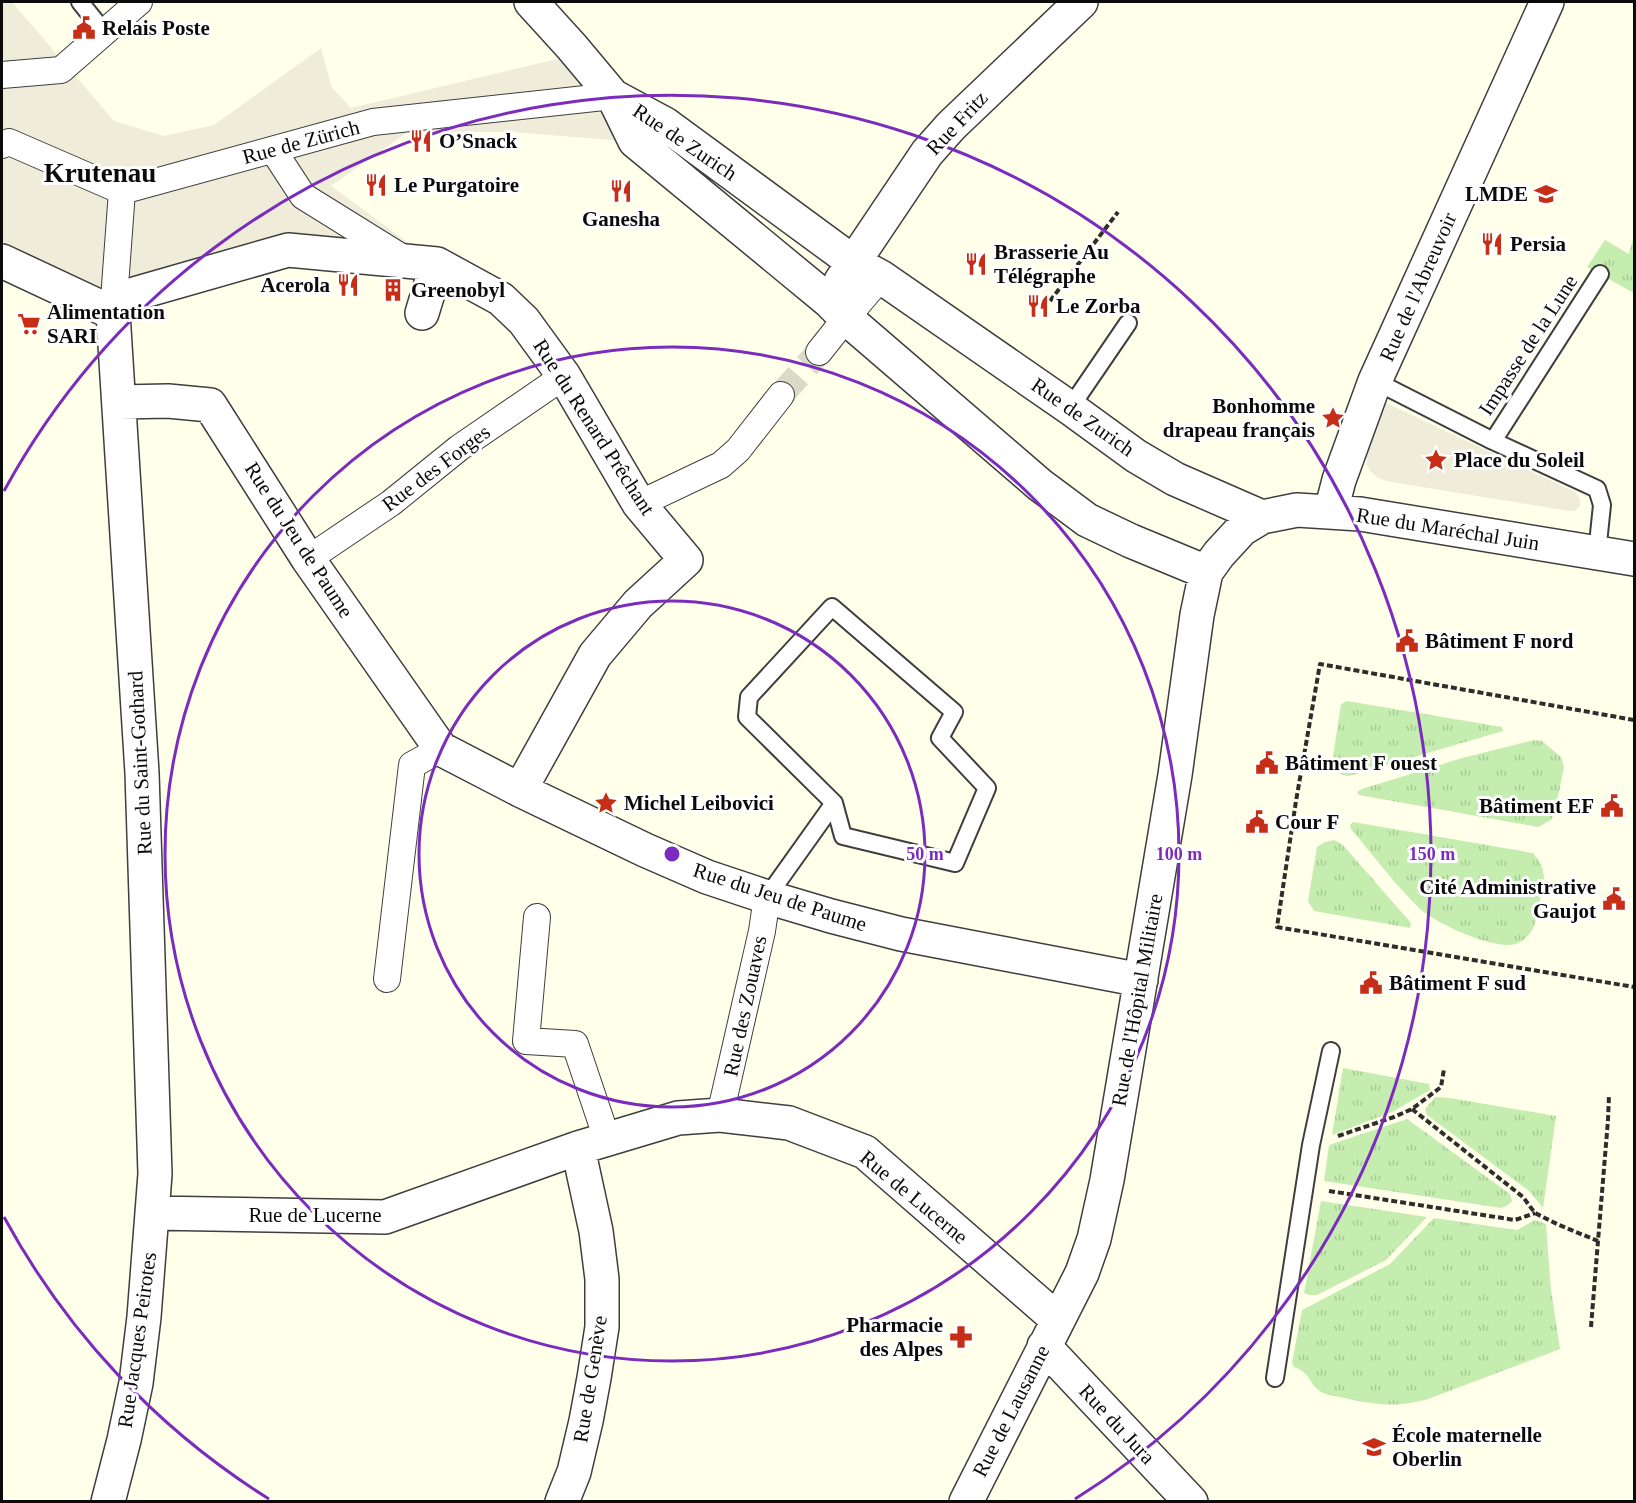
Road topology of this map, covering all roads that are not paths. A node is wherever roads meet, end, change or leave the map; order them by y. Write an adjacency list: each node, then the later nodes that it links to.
1 (80, 2): 6 (lane)
2 (139, 2): 6 (street)
3 (531, 2): 8 (street)
4 (1547, 2): 22 (street, Rue de l'Abreuvoir)
5 (1061, 8): 14 (street, Rue Fritz)
6 (105, 33): 7 (street)
7 (2, 75)
8 (613, 96): 10 (street, Rue de Zürich); 14 (street, Rue de Zurich); 16 (street, Rue de Zurich)
9 (2, 145): 11 (street)
10 (273, 150): 11 (street, Rue de Zürich); 13 (street)
11 (122, 191): 17 (street)
12 (2, 261): 17 (street)
13 (423, 263): 17 (street, Rue du Renard Prêchant); 18 (street); 21 (street, Rue du Renard Prêchant)
14 (867, 270): 16 (street); 25 (street, Rue de Zurich)
15 (1600, 274): 26 (lane, Impasse de la Lune)
16 (838, 309): 20 (street); 33 (street, Rue de Zurich)
17 (113, 313): 24 (street, Rue du Saint-Gothard)
18 (422, 313)
19 (1128, 323): 25 (lane)
20 (819, 352)
21 (564, 376): 27 (street, Rue du Renard Prêchant); 32 (street, Rue des Forges)
22 (1375, 381): 26 (lane); 28 (street, Rue de l'Abreuvoir)
23 (781, 395): 27 (street)
24 (120, 402): 32 (street, Rue du Jeu de Paume); 44 (street, Rue du Saint-Gothard)
25 (1070, 408): 29 (street, Rue de Zurich)
26 (1493, 441): 30 (lane)
27 (639, 504): 35 (street, Rue du Renard Prêchant)
28 (1331, 511): 29 (street, Rue du Maréchal Juin); 30 (street, Rue du Maréchal Juin)
29 (1262, 517): 33 (street, Rue de l'Hôpital Militaire)
30 (1597, 553): 31 (street, Rue du Maréchal Juin)
31 (1635, 558)
32 (308, 559): 34 (street, Rue du Jeu de Paume)
33 (1206, 572): 40 (street, Rue de l'Hôpital Militaire)
34 (441, 749): 35 (street, Rue du Jeu de Paume); 39 (street)
35 (520, 790): 37 (street, Rue du Jeu de Paume)
36 (834, 803): 36 (lane); 37 (lane)
37 (767, 897): 40 (street, Rue du Jeu de Paume); 42 (street, Rue des Zouaves)
38 (537, 917): 43 (street)
39 (387, 979)
40 (1141, 981): 45 (street, Rue de l'Hôpital Militaire)
41 (1331, 1051): 46 (lane)
42 (720, 1115): 43 (street, Rue de Lucerne); 45 (street, Rue de Lucerne)
43 (592, 1143): 44 (street, Rue de Lucerne); 48 (street, Rue de Genève)
44 (153, 1213): 47 (street, Rue Jacques Peirotes)
45 (1051, 1333): 49 (street, Rue de Lausanne); 50 (street, Rue du Jura)
46 (1275, 1378)
47 (108, 1502)
48 (562, 1502)
49 (966, 1502)
50 (1191, 1502)

